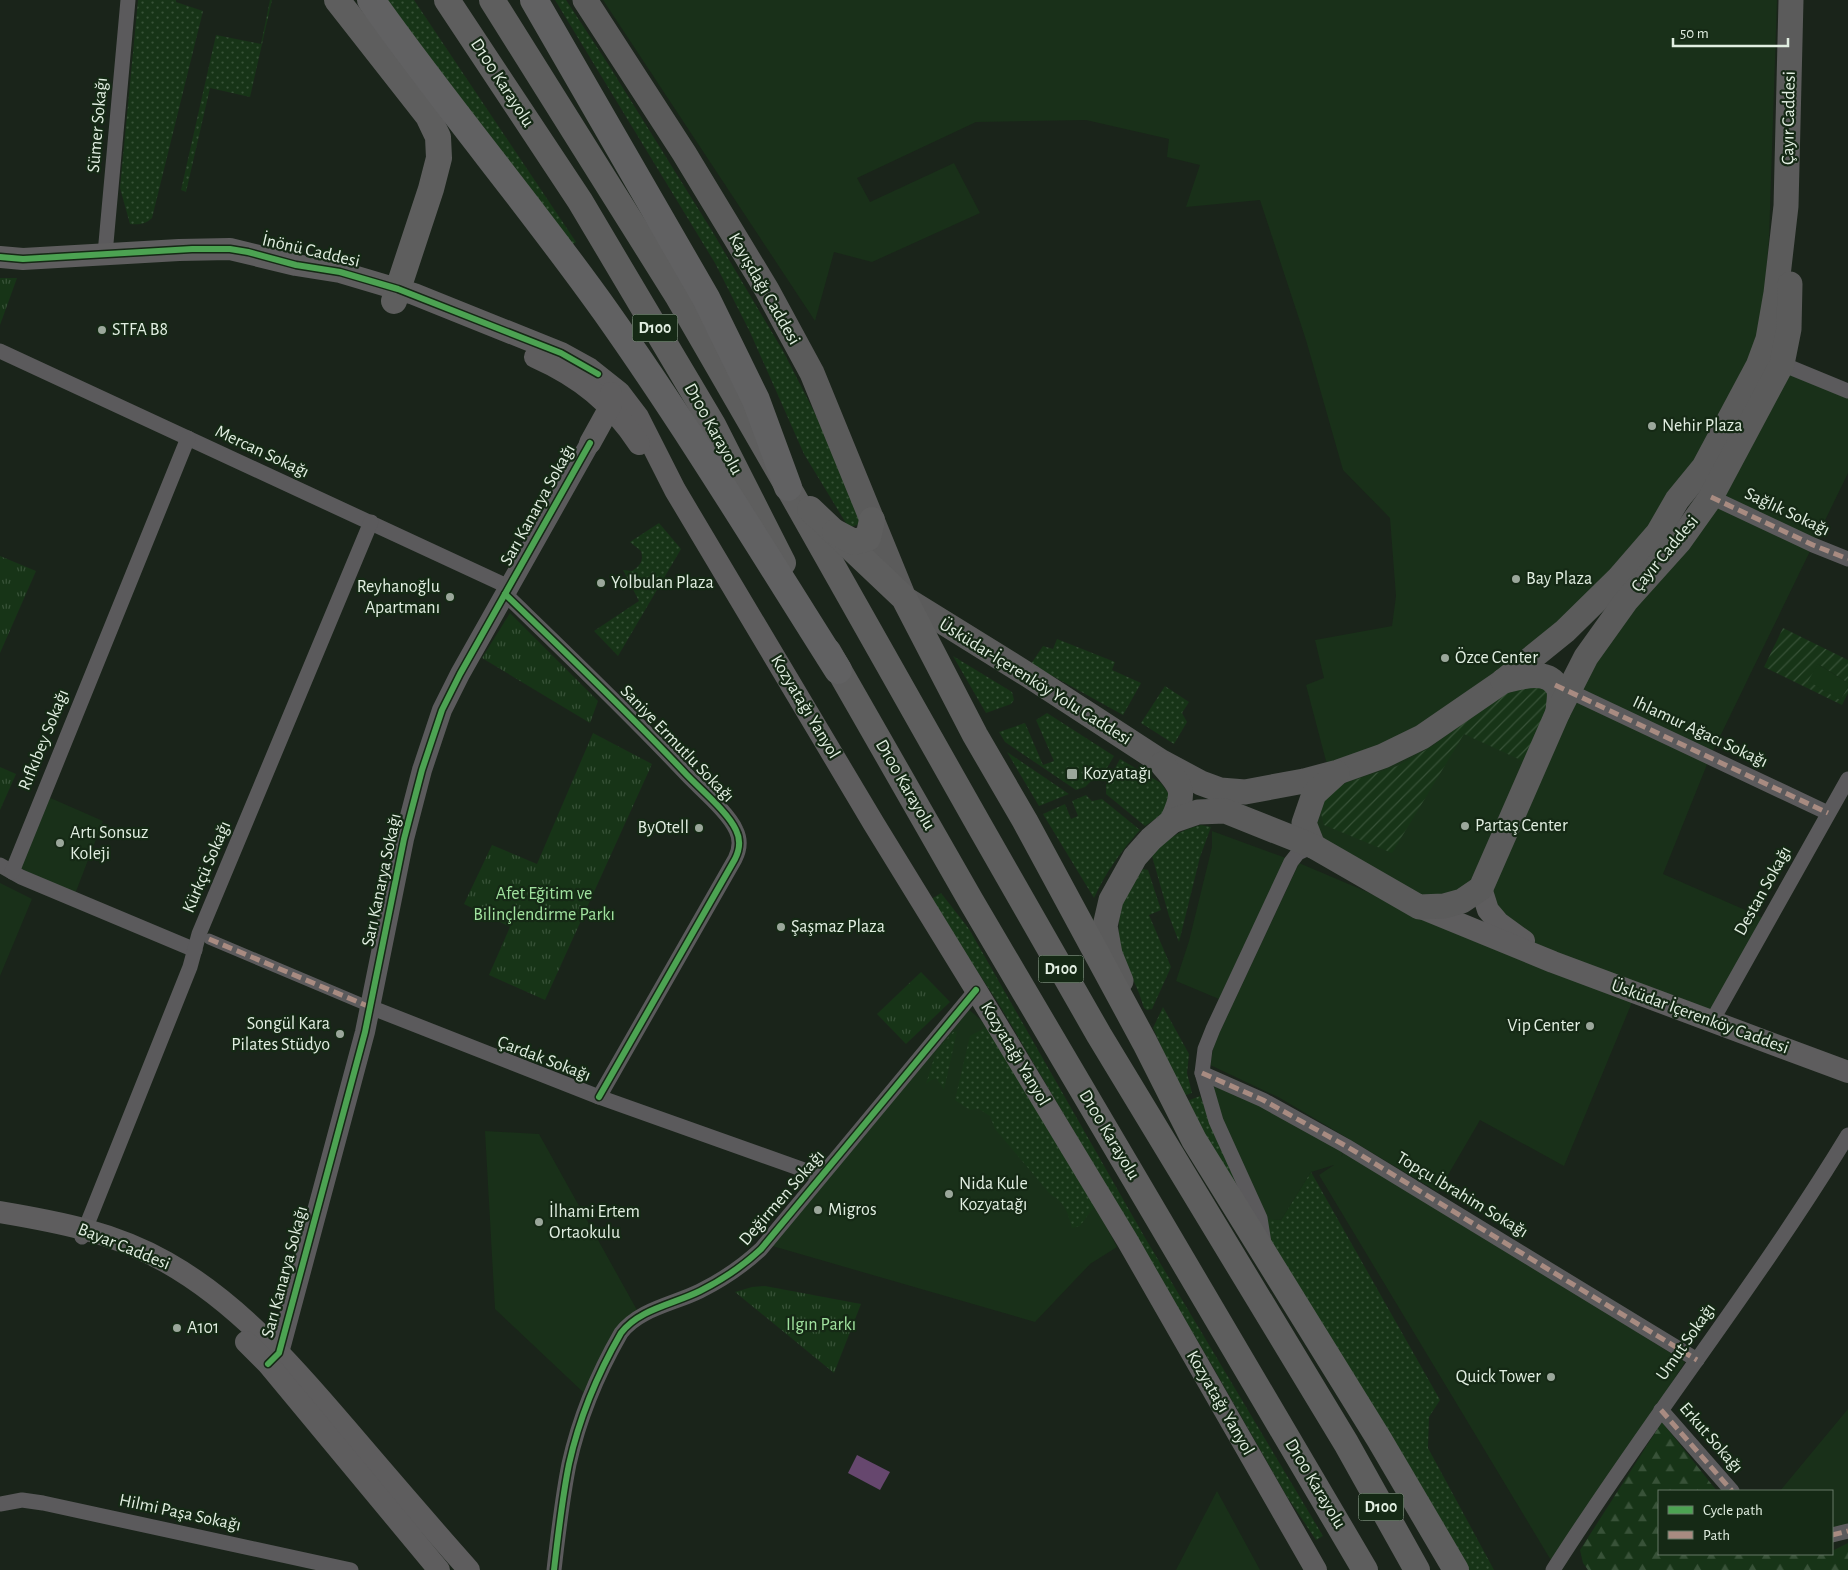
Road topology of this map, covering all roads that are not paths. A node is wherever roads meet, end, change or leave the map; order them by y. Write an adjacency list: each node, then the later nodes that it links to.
1 (128, 0): 10 (street, Sümer Sokağı)
2 (337, 0): 14 (highway)
3 (371, 0): 32 (highway)
4 (447, 0): 32 (highway, D100 Karayolu / D100)
5 (534, 0): 23 (highway)
6 (585, 0): 26 (main road, Kayışdağı Caddesi)
7 (1791, 0): 9 (main road, Çayır Caddesi)
8 (496, 4): 23 (highway, D100 Karayolu / D100)
9 (1786, 206): 16 (main road, Çayır Caddesi); 33 (main road, Çayır Caddesi)
10 (104, 254): 12 (main road, İnönü Caddesi); 14 (main road, İnönü Caddesi)
11 (0, 257): 12 (main road, İnönü Caddesi)
12 (23, 259): 13 (main road)
13 (0, 263)
14 (396, 295): 17 (main road, İnönü Caddesi)
15 (0, 351): 21 (street, Mercan Sokağı)
16 (1782, 364): 18 (street); 25 (main road, Çayır Caddesi)
17 (590, 378): 19 (main road); 22 (main road); 24 (main road, İnönü Caddesi)
18 (1848, 391)
19 (610, 407): 20 (main road); 22 (main road)
20 (634, 436): 22 (main road); 24 (main road)
21 (188, 438): 27 (street, Mercan Sokağı); 41 (street, Rıfkıbey Sokağı)
22 (590, 443): 30 (street, Sarı Kanarya Sokağı)
23 (788, 487): 28 (highway, D100); 63 (highway, D100 Karayolu / D100)
24 (675, 490): 47 (main road, Kozyatağı Yanyol)
25 (1711, 497): 29 (street, Sağlık Sokağı); 34 (main road, Çayır Caddesi)
26 (872, 520): 28 (highway); 31 (main road, Kayışdağı Caddesi)
27 (371, 522): 30 (street, Mercan Sokağı); 45 (street, Kürkçü Sokağı)
28 (830, 529): 31 (highway, D100)
29 (1848, 559)
30 (507, 590): 48 (street, Sarı Kanarya Sokağı); 53 (street, Saniye Ermutlu Sokağı)
31 (904, 598): 35 (main road, Üsküdar-İçerenköy Yolu Caddesi); 50 (highway, D100)
32 (838, 670): 74 (highway, D100 Karayolu / D100)
33 (1502, 682): 34 (main road); 36 (main road, Çayır Caddesi)
34 (1560, 696): 38 (street, Ihlamur Ağacı Sokağı); 42 (main road, Çayır Caddesi)
35 (1160, 761): 36 (main road, Üsküdar-İçerenköy Yolu Caddesi); 39 (main road)
36 (1338, 772): 40 (main road)
37 (1848, 779): 38 (street, Destan Sokağı)
38 (1828, 813): 49 (street, Destan Sokağı)
39 (1172, 821): 40 (main road, Üsküdar İçerenköy Caddesi); 50 (main road)
40 (1313, 846): 43 (main road, Üsküdar İçerenköy Caddesi); 52 (street)
41 (6, 868): 45 (street, Rıfkıbey Sokağı)
42 (1481, 888): 43 (main road); 46 (main road, Üsküdar İçerenköy Caddesi)
43 (1419, 907): 46 (main road, Üsküdar İçerenköy Caddesi)
44 (209, 939): 48 (street)
45 (195, 950): 58 (street, Kürkçü Sokağı)
46 (1553, 962): 49 (main road, Üsküdar İçerenköy Caddesi)
47 (976, 990): 55 (street, Değirmen Sokağı); 73 (main road, Kozyatağı Yanyol)
48 (370, 1007): 53 (street, Çardak Sokağı); 60 (street, Sarı Kanarya Sokağı)
49 (1712, 1021): 51 (main road, Üsküdar İçerenköy Caddesi)
50 (1145, 1043): 59 (highway, D100)
51 (1848, 1072)
52 (1202, 1073): 59 (street); 61 (street, Topçu İbrahim Sokağı)
53 (599, 1097): 55 (street, Çardak Sokağı)
54 (1848, 1135): 61 (street, Umut Sokağı)
55 (821, 1176): 72 (street, Değirmen Sokağı)
56 (0, 1212): 58 (main road, Bayar Caddesi)
57 (0, 1225): 58 (main road, Bayar Caddesi)
58 (84, 1234): 60 (main road, Bayar Caddesi)
59 (1267, 1257): 68 (highway, D100)
60 (273, 1358): 70 (main road, Bayar Caddesi); 71 (main road, Bayar Caddesi)
61 (1696, 1360): 62 (street, Umut Sokağı)
62 (1661, 1410): 64 (street, Erkut Sokağı); 76 (street, Umut Sokağı)
63 (1346, 1443): 68 (highway); 75 (highway, D100 Karayolu / D100)
64 (1731, 1490)
65 (0, 1504): 69 (street, Hilmi Paşa Sokağı)
66 (1848, 1531): 67 (street)
67 (1833, 1535)
68 (1450, 1568)
69 (351, 1570)
70 (439, 1570)
71 (469, 1570)
72 (554, 1570)
73 (1316, 1570)
74 (1365, 1570)
75 (1417, 1570)
76 (1553, 1570)

